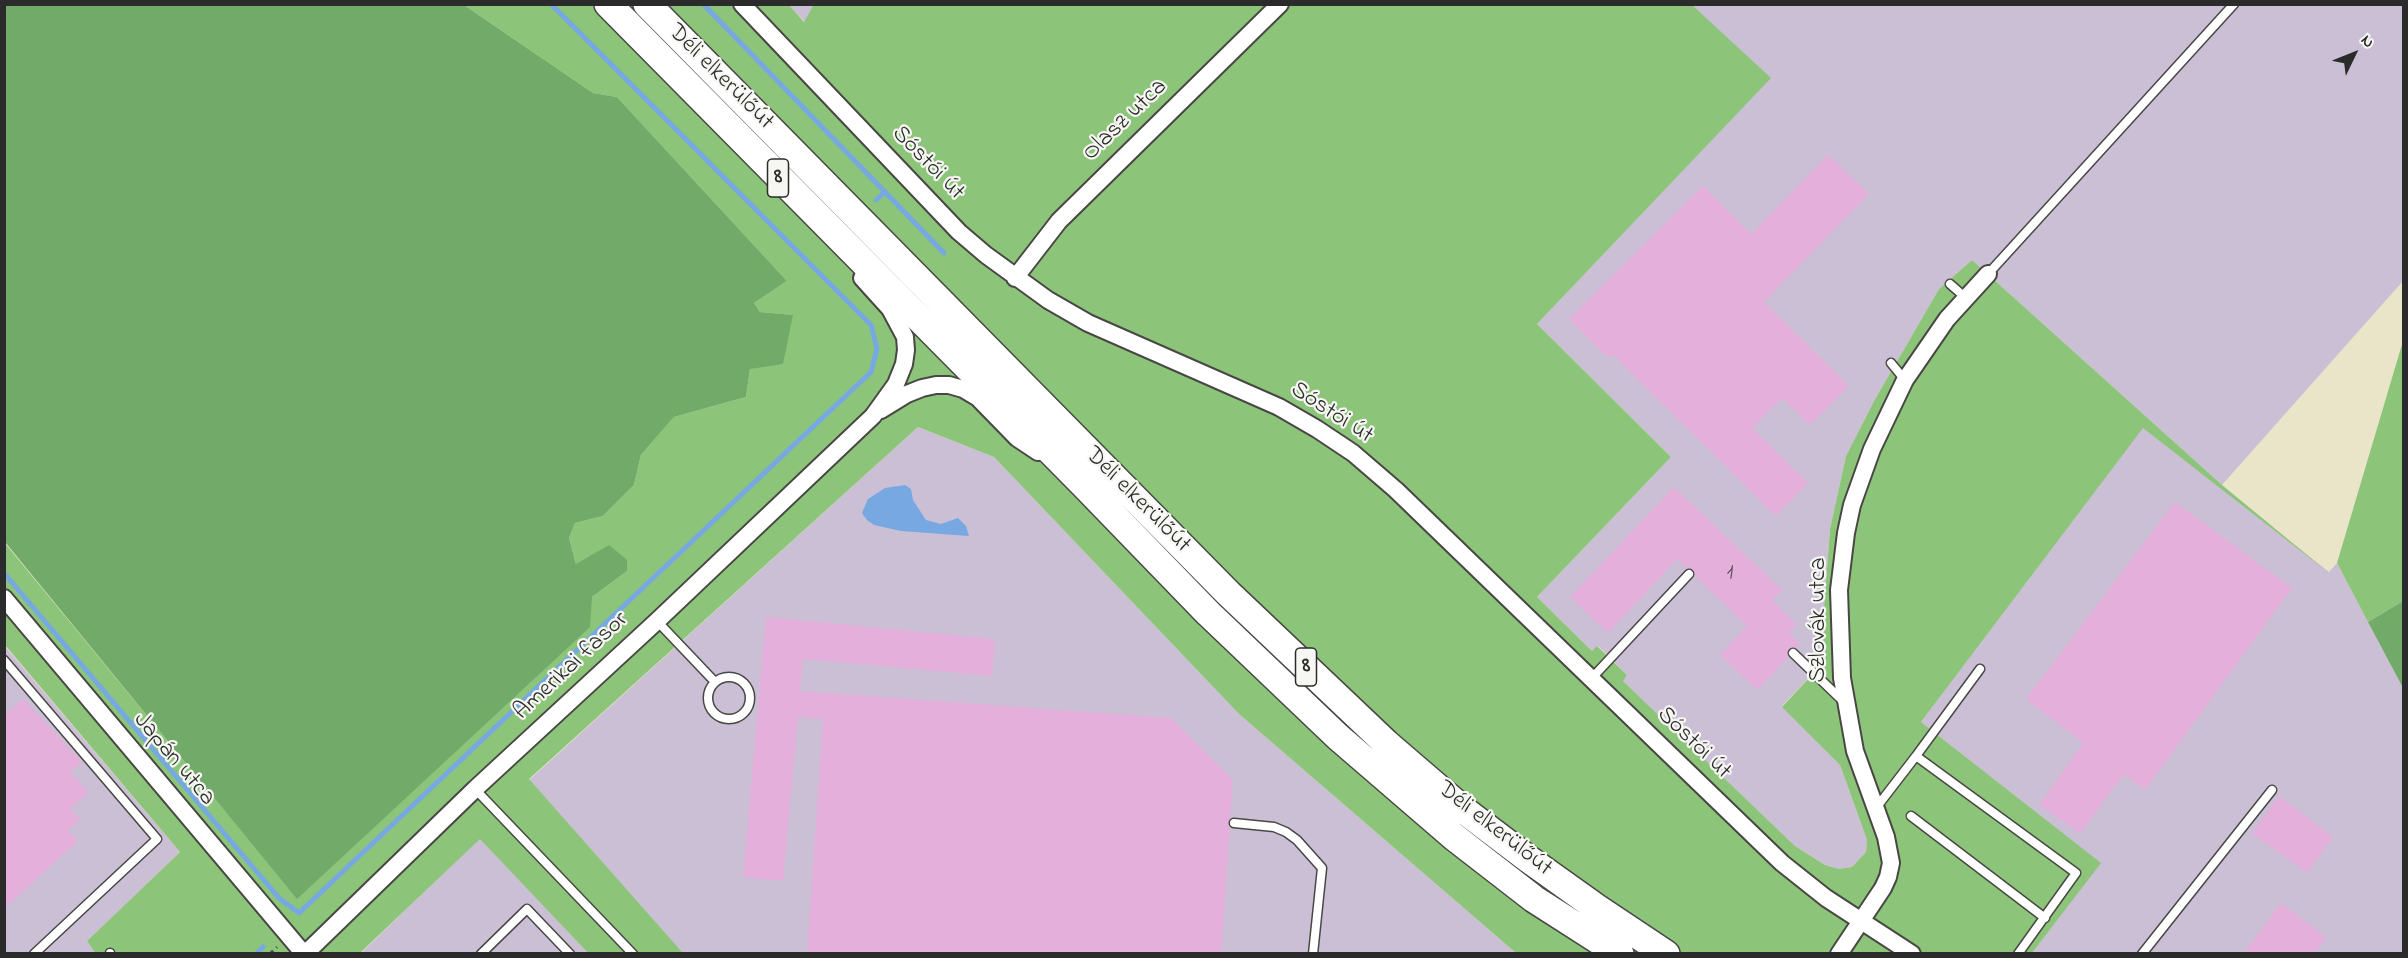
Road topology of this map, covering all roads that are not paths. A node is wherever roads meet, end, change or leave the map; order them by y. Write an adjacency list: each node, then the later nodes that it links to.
1 (608, 4): 6 (main road, Déli elkerülőút / 8)
2 (647, 4): 39 (main road, Déli elkerülőút / 8)
3 (742, 4): 8 (street, Sóstói út)
4 (1280, 4): 8 (street, Olasz utca)
5 (2234, 4): 7 (lane)
6 (815, 215): 13 (street); 14 (main road, Déli elkerülőút / 8)
7 (1988, 274): 10 (street, Szlovák utca)
8 (1015, 278): 21 (street, Sóstói út)
9 (1950, 284): 10 (lane)
10 (1966, 298): 12 (street, Szlovák utca)
11 (1891, 363): 12 (lane)
12 (1905, 380): 23 (street, Szlovák utca)
13 (873, 416): 14 (street); 17 (street, Amerikai fasor)
14 (1083, 484): 38 (main road, Déli elkerülőút / 8)
15 (1689, 574): 21 (lane)
16 (4, 598): 33 (street, Japán utca)
17 (657, 621): 22 (lane); 25 (street, Amerikai fasor)
18 (1793, 653): 23 (lane)
19 (4, 660): 32 (lane)
20 (1980, 669): 24 (lane)
21 (1591, 679): 31 (street, Sóstói út)
22 (715, 682): 22 (lane)
23 (1845, 703): 27 (street, Szlovák utca)
24 (1916, 756): 27 (lane); 30 (lane)
25 (475, 789): 33 (street, Amerikai fasor); 36 (lane)
26 (2272, 790): 43 (lane)
27 (1876, 808): 31 (street, Szlovák utca)
28 (1911, 816): 30 (lane)
29 (1234, 824): 37 (lane)
30 (2045, 918): 42 (lane)
31 (1860, 921): 40 (street, Szlovák utca); 41 (street)
32 (34, 954)
33 (304, 954)
34 (481, 954): 35 (lane)
35 (570, 954)
36 (633, 954)
37 (1313, 954)
38 (1620, 954)
39 (1666, 954)
40 (1839, 954)
41 (1912, 954)
42 (2018, 954)
43 (2142, 954)

